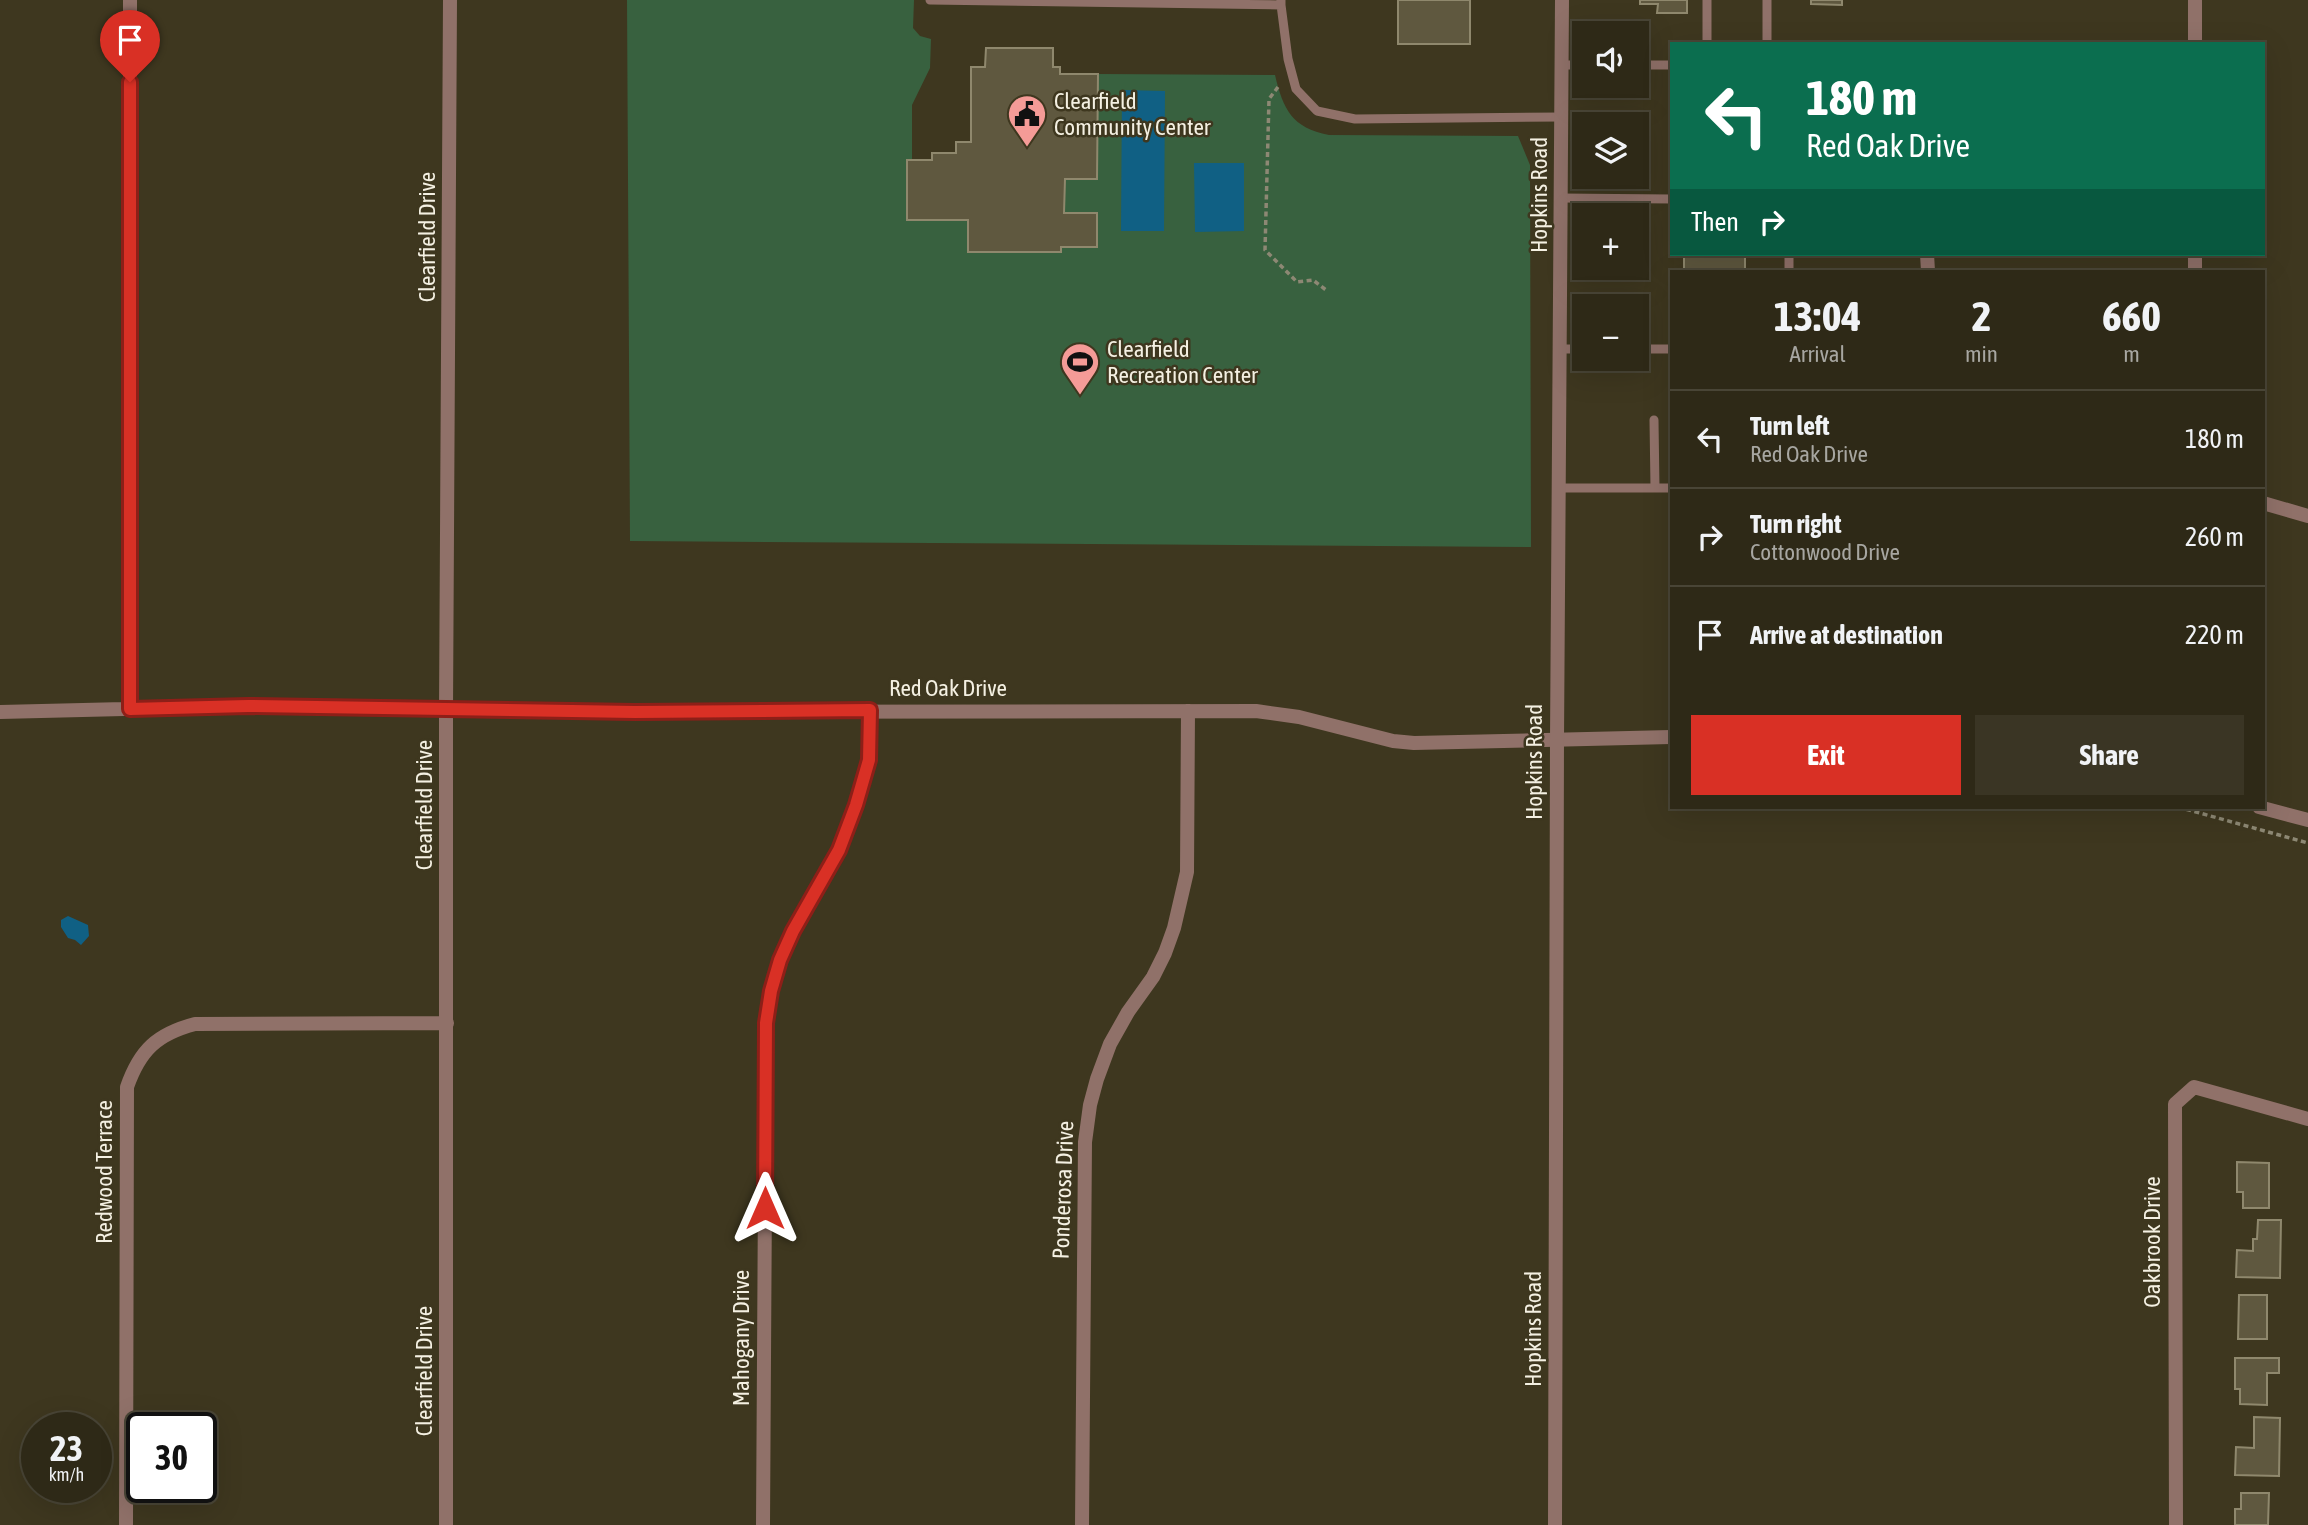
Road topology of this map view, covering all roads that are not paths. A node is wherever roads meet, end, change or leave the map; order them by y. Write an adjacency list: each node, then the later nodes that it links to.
1 (130, 0): 29 (street)
2 (450, 0): 30 (street, Clearfield Drive)
3 (930, 0): 8 (lane)
4 (1562, 0): 12 (street, Hopkins Road)
5 (1707, 0): 9 (lane)
6 (1767, 0): 10 (lane)
7 (2195, 0): 11 (street)
8 (1281, 2): 16 (lane)
9 (1707, 42)
10 (1767, 42)
11 (2195, 42)
12 (1562, 65): 13 (lane); 16 (street, Hopkins Road)
13 (1572, 65)
14 (1649, 65): 15 (lane)
15 (1670, 65)
16 (1562, 117): 17 (street, Hopkins Road)
17 (1562, 198): 18 (lane); 19 (street, Hopkins Road)
18 (1670, 199)
19 (1561, 349): 20 (lane); 24 (street, Hopkins Road)
20 (1572, 349)
21 (1649, 349): 22 (lane)
22 (1670, 349)
23 (1654, 421): 25 (lane)
24 (1560, 488): 25 (lane); 35 (street, Hopkins Road)
25 (1655, 488): 26 (lane)
26 (1670, 488)
27 (2265, 504): 28 (street)
28 (2308, 516)
29 (130, 709): 30 (street, Red Oak Drive); 33 (street, Red Oak Drive)
30 (446, 710): 31 (street, Red Oak Drive); 38 (street, Clearfield Drive)
31 (870, 710): 32 (street, Red Oak Drive); 42 (street, Mahogany Drive)
32 (1188, 711): 35 (street, Red Oak Drive); 43 (street, Ponderosa Drive)
33 (0, 712)
34 (1670, 737): 35 (street, Red Oak Drive)
35 (1557, 739): 44 (street, Hopkins Road)
36 (2265, 809): 37 (street)
37 (2308, 821)
38 (447, 1023): 40 (street, Redwood Terrace); 41 (street, Clearfield Drive)
39 (2308, 1119): 45 (street, Oakbrook Drive)
40 (126, 1525)
41 (446, 1525)
42 (763, 1525)
43 (1082, 1525)
44 (1555, 1525)
45 (2176, 1525)

